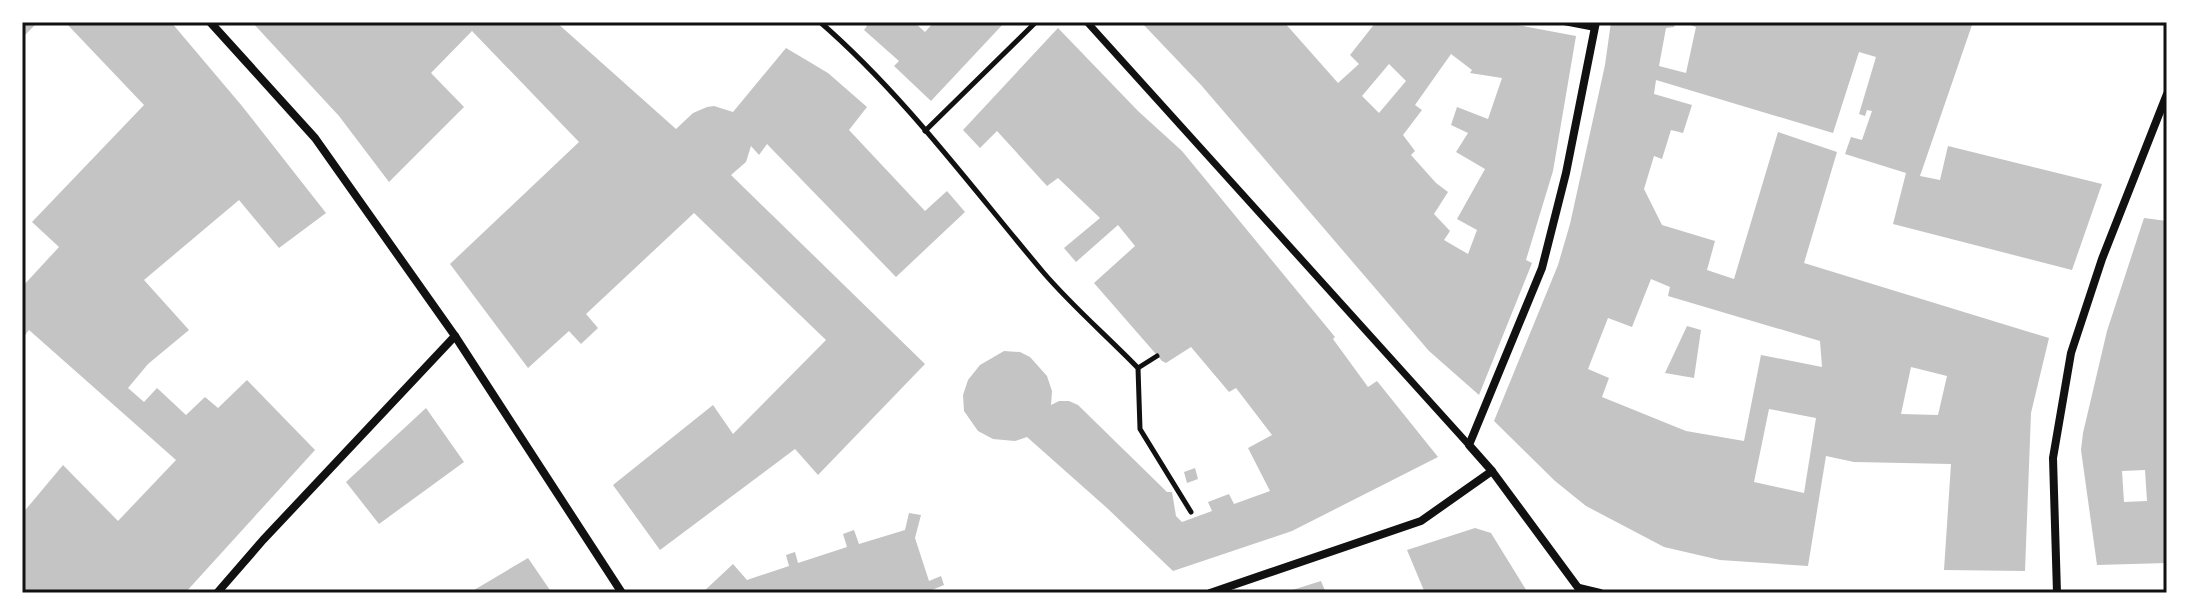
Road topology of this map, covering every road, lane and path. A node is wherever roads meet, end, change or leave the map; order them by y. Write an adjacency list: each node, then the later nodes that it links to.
1 (210, 22): 9 (street)
2 (820, 22): 8 (path)
3 (1036, 22): 8 (path)
4 (1087, 22): 12 (street)
5 (1564, 22): 6 (lane)
6 (1595, 25): 12 (street)
7 (2167, 94): 20 (street)
8 (925, 131): 11 (path)
9 (455, 336): 16 (street); 17 (street)
10 (1157, 356): 11 (path)
11 (1138, 368): 14 (path)
12 (1469, 445): 13 (street)
13 (1492, 471): 15 (street); 18 (street)
14 (1191, 512)
15 (1581, 591): 19 (street)
16 (217, 593)
17 (622, 593)
18 (1210, 593)
19 (1600, 593)
20 (2057, 593)

